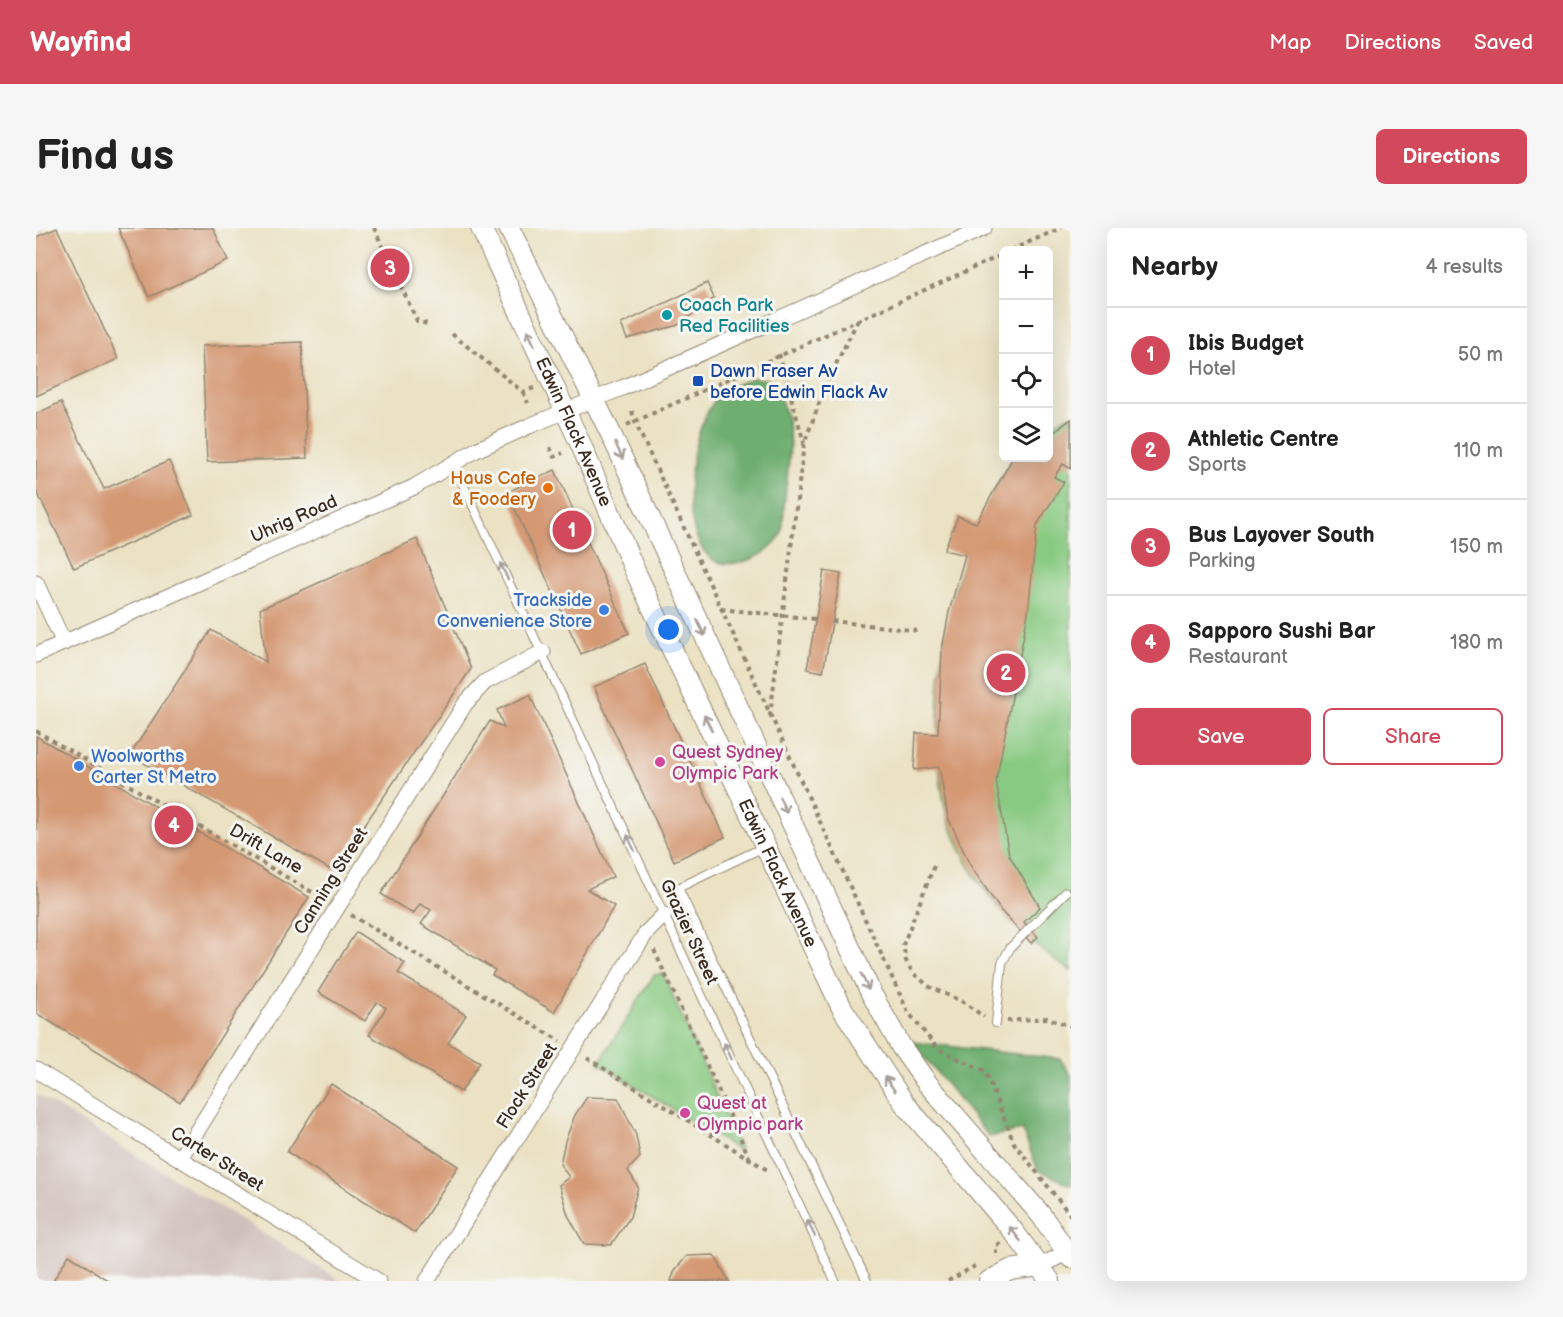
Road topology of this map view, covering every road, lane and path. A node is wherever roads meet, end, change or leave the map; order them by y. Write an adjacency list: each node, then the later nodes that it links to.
1 (374, 228): 9 (path)
2 (480, 228): 16 (street, Edwin Flack Avenue, one-way to 2)
3 (509, 228): 14 (street, Edwin Flack Avenue)
4 (984, 228): 14 (street, Uhrig Road)
5 (1062, 228): 6 (path)
6 (1020, 246)
7 (999, 256): 8 (path)
8 (858, 319): 11 (path); 20 (path)
9 (431, 325)
10 (452, 334): 13 (path)
11 (779, 354): 18 (path); 20 (path)
12 (537, 386): 13 (path)
13 (523, 392): 15 (path)
14 (593, 399): 16 (street, Uhrig Road); 50 (street, Edwin Flack Avenue, one-way to 50)
15 (528, 403)
16 (565, 410): 23 (street, Uhrig Road); 35 (street, Edwin Flack Avenue, one-way to 16)
17 (632, 411): 18 (path)
18 (635, 422): 19 (path); 25 (path)
19 (623, 426)
20 (804, 444): 26 (path)
21 (550, 447): 22 (path)
22 (566, 452)
23 (454, 465): 30 (street, Uhrig Road); 31 (lane, Grazier Street, one-way to 23)
24 (36, 583): 30 (street)
25 (720, 609): 26 (path); 33 (path)
26 (783, 615): 27 (path); 33 (path)
27 (816, 619)
28 (832, 621): 29 (path)
29 (920, 631)
30 (64, 643): 32 (street, Uhrig Road)
31 (543, 652): 38 (street, Canning Street); 39 (lane, Grazier Street, one-way to 31)
32 (36, 655)
33 (770, 716): 48 (path)
34 (36, 731): 38 (path, Drift Lane)
35 (767, 846): 53 (street, Edwin Flack Avenue, one-way to 35); 57 (lane)
36 (934, 866): 41 (path)
37 (1066, 892): 41 (lane)
38 (338, 907): 43 (path, Drift Lane); 45 (street, Canning Street)
39 (664, 915): 40 (street, Flock Street); 56 (lane, Grazier Street, one-way to 39)
40 (646, 933): 43 (street, Flock Street); 46 (path)
41 (996, 1023): 42 (path)
42 (1071, 1026)
43 (572, 1049): 46 (path, Drift Lane); 55 (street, Flock Street)
44 (36, 1070): 45 (street, Carter Street)
45 (180, 1158): 54 (street, Carter Street)
46 (750, 1160): 47 (path, Drift Lane)
47 (773, 1180)
48 (1071, 1216)
49 (996, 1246): 51 (path)
50 (1070, 1254): 53 (street)
51 (987, 1260)
52 (977, 1265): 58 (path)
53 (1039, 1276): 59 (street)
54 (378, 1281)
55 (427, 1281)
56 (835, 1281)
57 (867, 1281)
58 (948, 1281)
59 (989, 1281)

